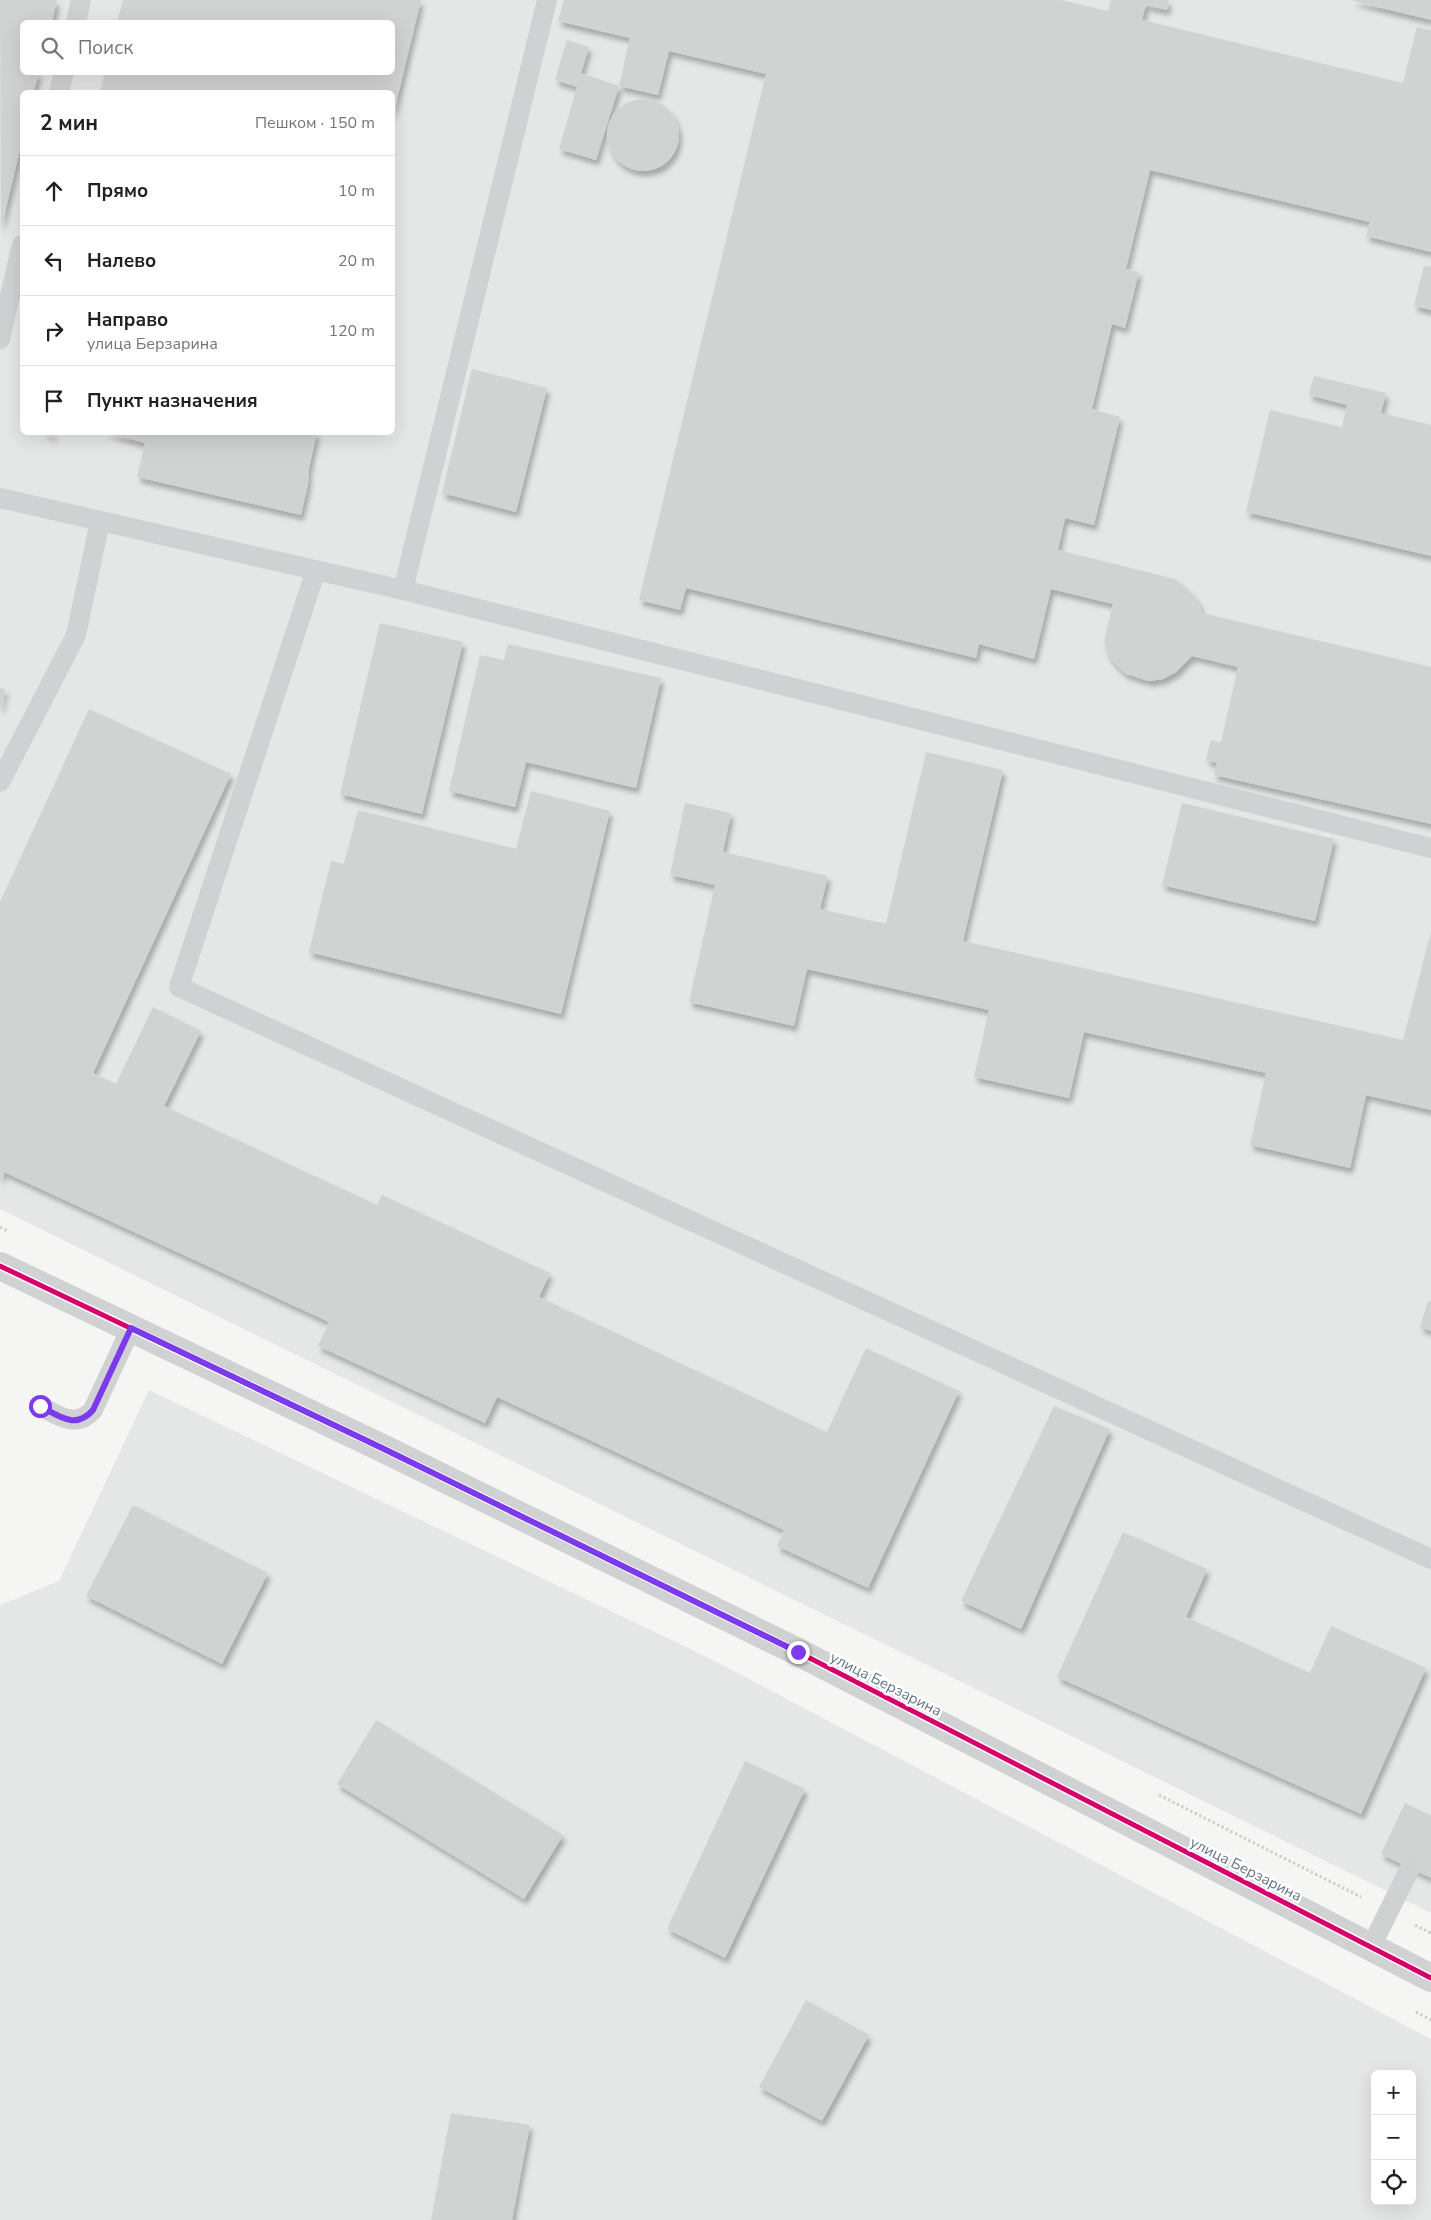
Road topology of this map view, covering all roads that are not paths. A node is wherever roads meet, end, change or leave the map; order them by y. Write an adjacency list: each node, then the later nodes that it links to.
1 (81, 0): 3 (lane)
2 (547, 0): 11 (lane)
3 (76, 20)
4 (63, 75): 5 (lane)
5 (60, 90)
6 (20, 254): 7 (lane)
7 (0, 339)
8 (0, 498): 9 (lane)
9 (100, 521): 10 (lane); 12 (lane)
10 (316, 570): 11 (lane); 17 (lane)
11 (403, 590): 13 (lane)
12 (0, 782)
13 (1431, 848)
14 (0, 1266): 15 (street, улица Берзарина)
15 (131, 1328): 16 (lane); 19 (street, улица Берзарина)
16 (40, 1406)
17 (1431, 1559)
18 (1410, 1868): 19 (lane)
19 (1371, 1948): 20 (street, улица Берзарина)
20 (1431, 1978)

